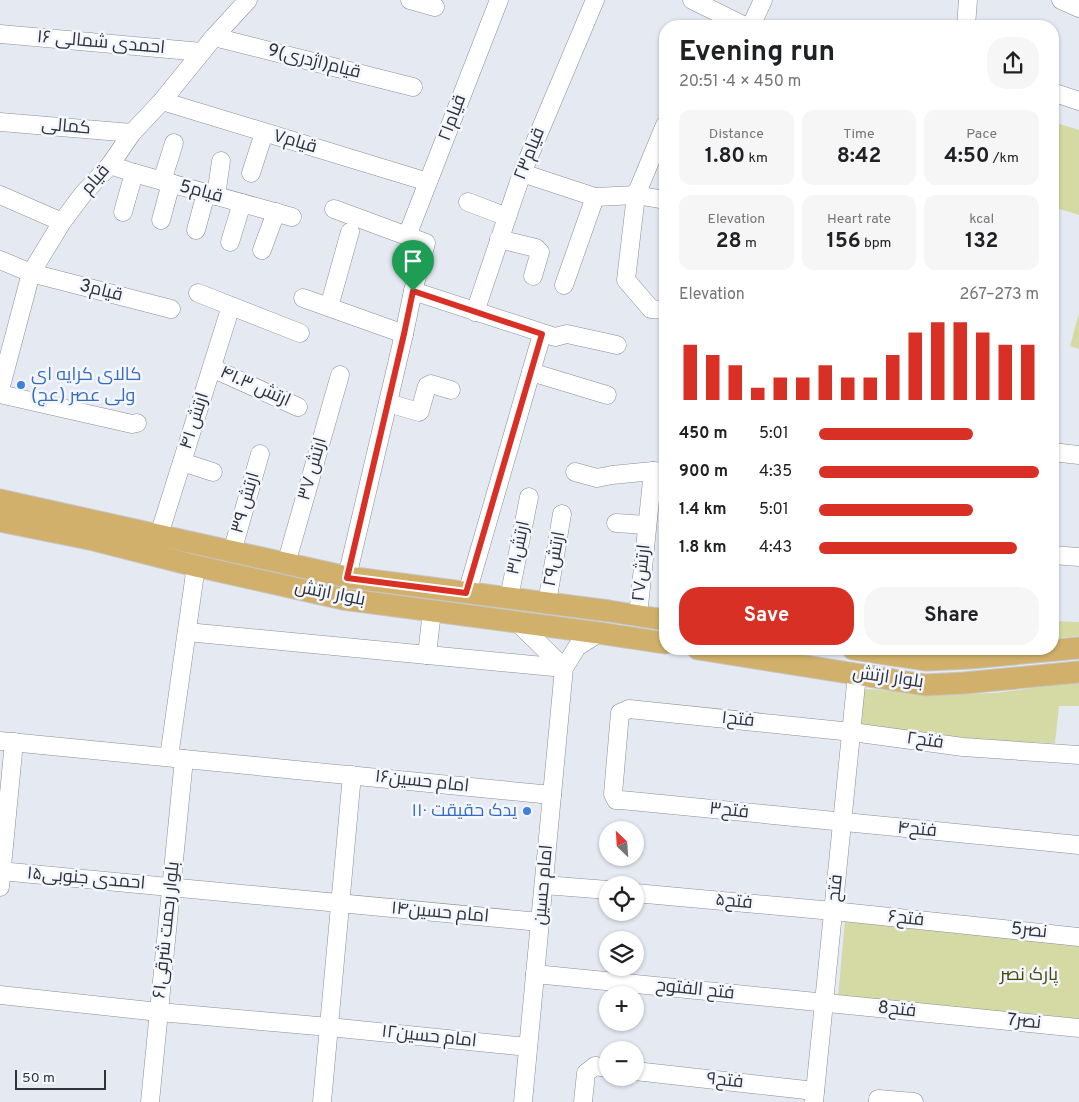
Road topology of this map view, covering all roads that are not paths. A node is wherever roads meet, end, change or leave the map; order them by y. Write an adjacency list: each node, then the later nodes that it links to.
1 (248, 0): 15 (street, قیام)
2 (410, 0): 9 (street)
3 (499, 0): 32 (street, قیام۲۱)
4 (595, 0): 30 (street, قیام۲۳)
5 (763, 0): 12 (street)
6 (968, 0): 13 (street)
7 (1061, 0): 10 (street)
8 (697, 1): 11 (street)
9 (435, 7)
10 (1079, 8)
11 (733, 20)
12 (754, 20)
13 (966, 20)
14 (0, 34): 16 (street, احمدی شمالی ۱۶)
15 (214, 37): 16 (street, قیام); 17 (street, قیام(اژدری)9)
16 (202, 52): 19 (street, قیام)
17 (413, 87)
18 (1059, 94): 20 (street)
19 (162, 101): 22 (street, قیام); 23 (street, قیام۷)
20 (1079, 101)
21 (0, 122): 22 (street, کمالی)
22 (132, 132): 27 (street, قیام)
23 (264, 133): 29 (street); 32 (street, قیام۷)
24 (659, 139): 35 (street)
25 (174, 143): 31 (street)
26 (221, 161): 33 (street)
27 (110, 165): 28 (street, قیام5); 44 (street, قیام)
28 (134, 173): 31 (street, قیام5); 41 (street)
29 (252, 173)
30 (522, 173): 36 (street); 42 (street, قیام۲۳)
31 (166, 182): 33 (street, قیام5); 43 (street)
32 (428, 182): 47 (street, قیام۲۱)
33 (211, 194): 39 (street, قیام5); 45 (street)
34 (0, 195): 44 (street)
35 (636, 195): 36 (street); 37 (street); 61 (street)
36 (595, 197): 54 (street)
37 (659, 199)
38 (468, 202): 42 (street)
39 (242, 203): 49 (street); 50 (street, قیام5)
40 (334, 209): 47 (street)
41 (123, 212)
42 (507, 217): 48 (street, قیام۲۳)
43 (161, 220)
44 (62, 222): 52 (street, قیام)
45 (196, 230)
46 (350, 232): 59 (street)
47 (407, 236): 55 (street)
48 (499, 239): 53 (street); 62 (street, قیام۲۳)
49 (230, 242)
50 (262, 250)
51 (1, 263): 52 (street, قیام3)
52 (31, 273): 60 (street, قیام3); 71 (street, قیام)
53 (533, 276)
54 (564, 284)
55 (413, 291): 62 (street); 64 (street)
56 (198, 293): 58 (street)
57 (303, 298): 59 (street)
58 (231, 306): 63 (street); 67 (street, ارتش ۴۱)
59 (329, 307): 64 (street)
60 (171, 309)
61 (659, 310)
62 (474, 312): 65 (street)
63 (300, 332)
64 (404, 334): 73 (street)
65 (542, 334): 66 (street); 68 (street)
66 (617, 345)
67 (212, 368): 74 (street, ارتش ۴۱.۳); 79 (street, ارتش ۴۱)
68 (531, 372): 72 (street); 96 (street)
69 (340, 375): 93 (street, ارتش ۳۷)
70 (451, 390): 73 (street)
71 (0, 392): 75 (street)
72 (607, 395)
73 (388, 403): 95 (street)
74 (298, 407)
75 (137, 423)
76 (1059, 453): 78 (street)
77 (260, 454): 90 (street, ارتش ۳۹)
78 (1079, 455)
79 (182, 462): 80 (street); 89 (street, ارتش ۴۱)
80 (212, 472)
81 (575, 472): 82 (street)
82 (659, 472): 88 (street, ارتش۲۷)
83 (1, 497): 89 (main road, بلوار ارتش)
84 (529, 497): 97 (street, ارتش۳۱)
85 (562, 514): 98 (street, ارتش۲۹)
86 (0, 522): 94 (main road, بلوار ارتش)
87 (616, 523): 88 (street)
88 (647, 525): 100 (street, ارتش۲۷)
89 (159, 535): 90 (main road, بلوار ارتش)
90 (232, 552): 93 (main road, بلوار ارتش)
91 (1059, 556): 92 (street)
92 (1079, 557)
93 (286, 564): 95 (main road, بلوار ارتش)
94 (196, 566): 99 (main road, بلوار ارتش); 103 (street, بلوار رحمت شرقی۶۱)
95 (347, 578): 96 (main road, بلوار ارتش)
96 (466, 593): 97 (main road, بلوار ارتش)
97 (509, 598): 98 (main road, بلوار ارتش)
98 (547, 603): 100 (main road, بلوار ارتش)
99 (432, 611): 102 (main road, بلوار ارتش); 108 (street)
100 (638, 616): 101 (main road, بلوار ارتش)
101 (659, 619)
102 (517, 622): 104 (main road, بلوار ارتش); 112 (street)
103 (186, 632): 108 (street); 118 (street, بلوار رحمت شرقی۶۱)
104 (599, 633): 105 (main road, بلوار ارتش); 112 (street)
105 (659, 643)
106 (1079, 648): 107 (main road, بلوار ارتش)
107 (1059, 650)
108 (427, 655): 112 (street)
109 (736, 655): 114 (main road, بلوار ارتش)
110 (896, 655): 111 (main road, بلوار ارتش)
111 (1003, 655)
112 (564, 668): 120 (street, امام حسین)
113 (1079, 672): 114 (main road, بلوار ارتش)
114 (857, 674): 115 (street, فتح)
115 (852, 732): 117 (street, ۲فتح); 121 (street, ۱فتح); 122 (street, فتح)
116 (7, 742): 118 (street, امام حسین۱۶); 124 (street)
117 (1079, 755)
118 (176, 758): 119 (street, امام حسین۱۶); 126 (street, بلوار رحمت شرقی۶۱)
119 (352, 775): 120 (street, امام حسین۱۶); 129 (street)
120 (552, 795): 125 (street, امام حسین)
121 (616, 800): 122 (street, ۳فتح)
122 (842, 823): 123 (street, فتح۴); 130 (street, فتح)
123 (1079, 845)
124 (1, 876): 126 (street, احمدی جنوبی۱۵)
125 (544, 884): 127 (street); 131 (street, امام حسین)
126 (171, 887): 129 (street, احمدی جنوبی۱۵); 137 (street, بلوار رحمت شرقی۶۱)
127 (599, 889)
128 (644, 894): 130 (street, ۵فتح)
129 (340, 903): 131 (street, امام حسین۱۴); 139 (street)
130 (833, 911): 132 (street, ۶فتح); 136 (street, فتح)
131 (540, 922): 134 (street, امام حسین)
132 (978, 926): 133 (street, 5نصر)
133 (1079, 937)
134 (535, 974): 136 (street, فتح الفتوح); 141 (street, امام حسین)
135 (0, 995): 137 (street, امام حسین۱۲)
136 (824, 1003): 138 (street, 8فتح); 144 (street, فتح)
137 (159, 1012): 139 (street, امام حسین۱۲); 146 (street, بلوار رحمت شرقی۶۱)
138 (969, 1017): 140 (street, 7نصر)
139 (329, 1027): 141 (street, امام حسین۱۲); 147 (street)
140 (1079, 1028)
141 (528, 1047): 148 (street, امام حسین)
142 (599, 1069): 149 (street)
143 (644, 1072): 144 (street, ۹فتح)
144 (814, 1097)
145 (878, 1100): 150 (street)
146 (150, 1102)
147 (322, 1102)
148 (523, 1102)
149 (584, 1102)
150 (914, 1102)

